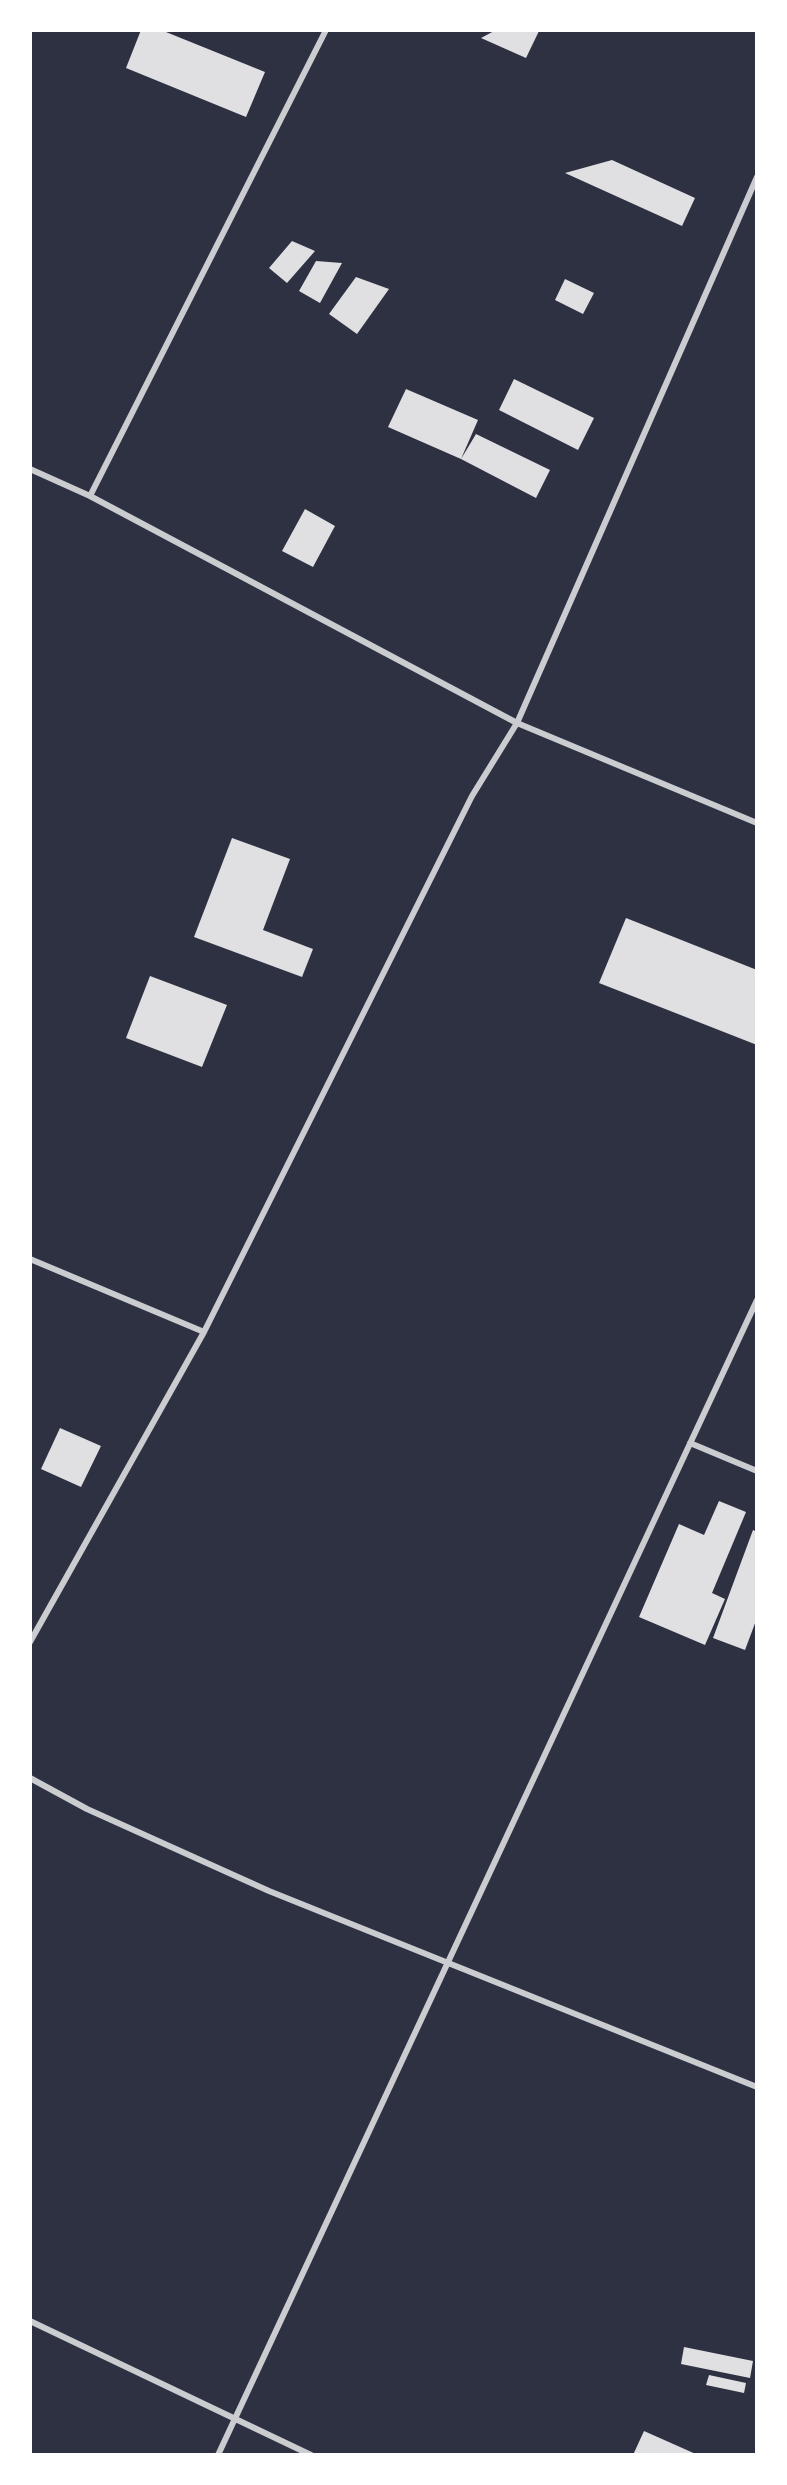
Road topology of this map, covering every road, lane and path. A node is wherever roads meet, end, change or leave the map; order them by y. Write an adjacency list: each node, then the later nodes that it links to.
1 (326, 30): 4 (street)
2 (757, 177): 5 (street)
3 (30, 469): 4 (street)
4 (90, 496): 5 (street)
5 (517, 723): 6 (street); 9 (street)
6 (757, 823)
7 (30, 1259): 9 (street)
8 (757, 1300): 10 (street)
9 (204, 1332): 12 (street)
10 (690, 1443): 11 (street); 14 (street)
11 (757, 1471)
12 (30, 1642)
13 (30, 1778): 14 (street)
14 (448, 1963): 15 (street); 17 (street)
15 (757, 2087)
16 (30, 2321): 17 (street)
17 (236, 2419): 18 (street); 19 (street)
18 (218, 2455)
19 (311, 2455)

